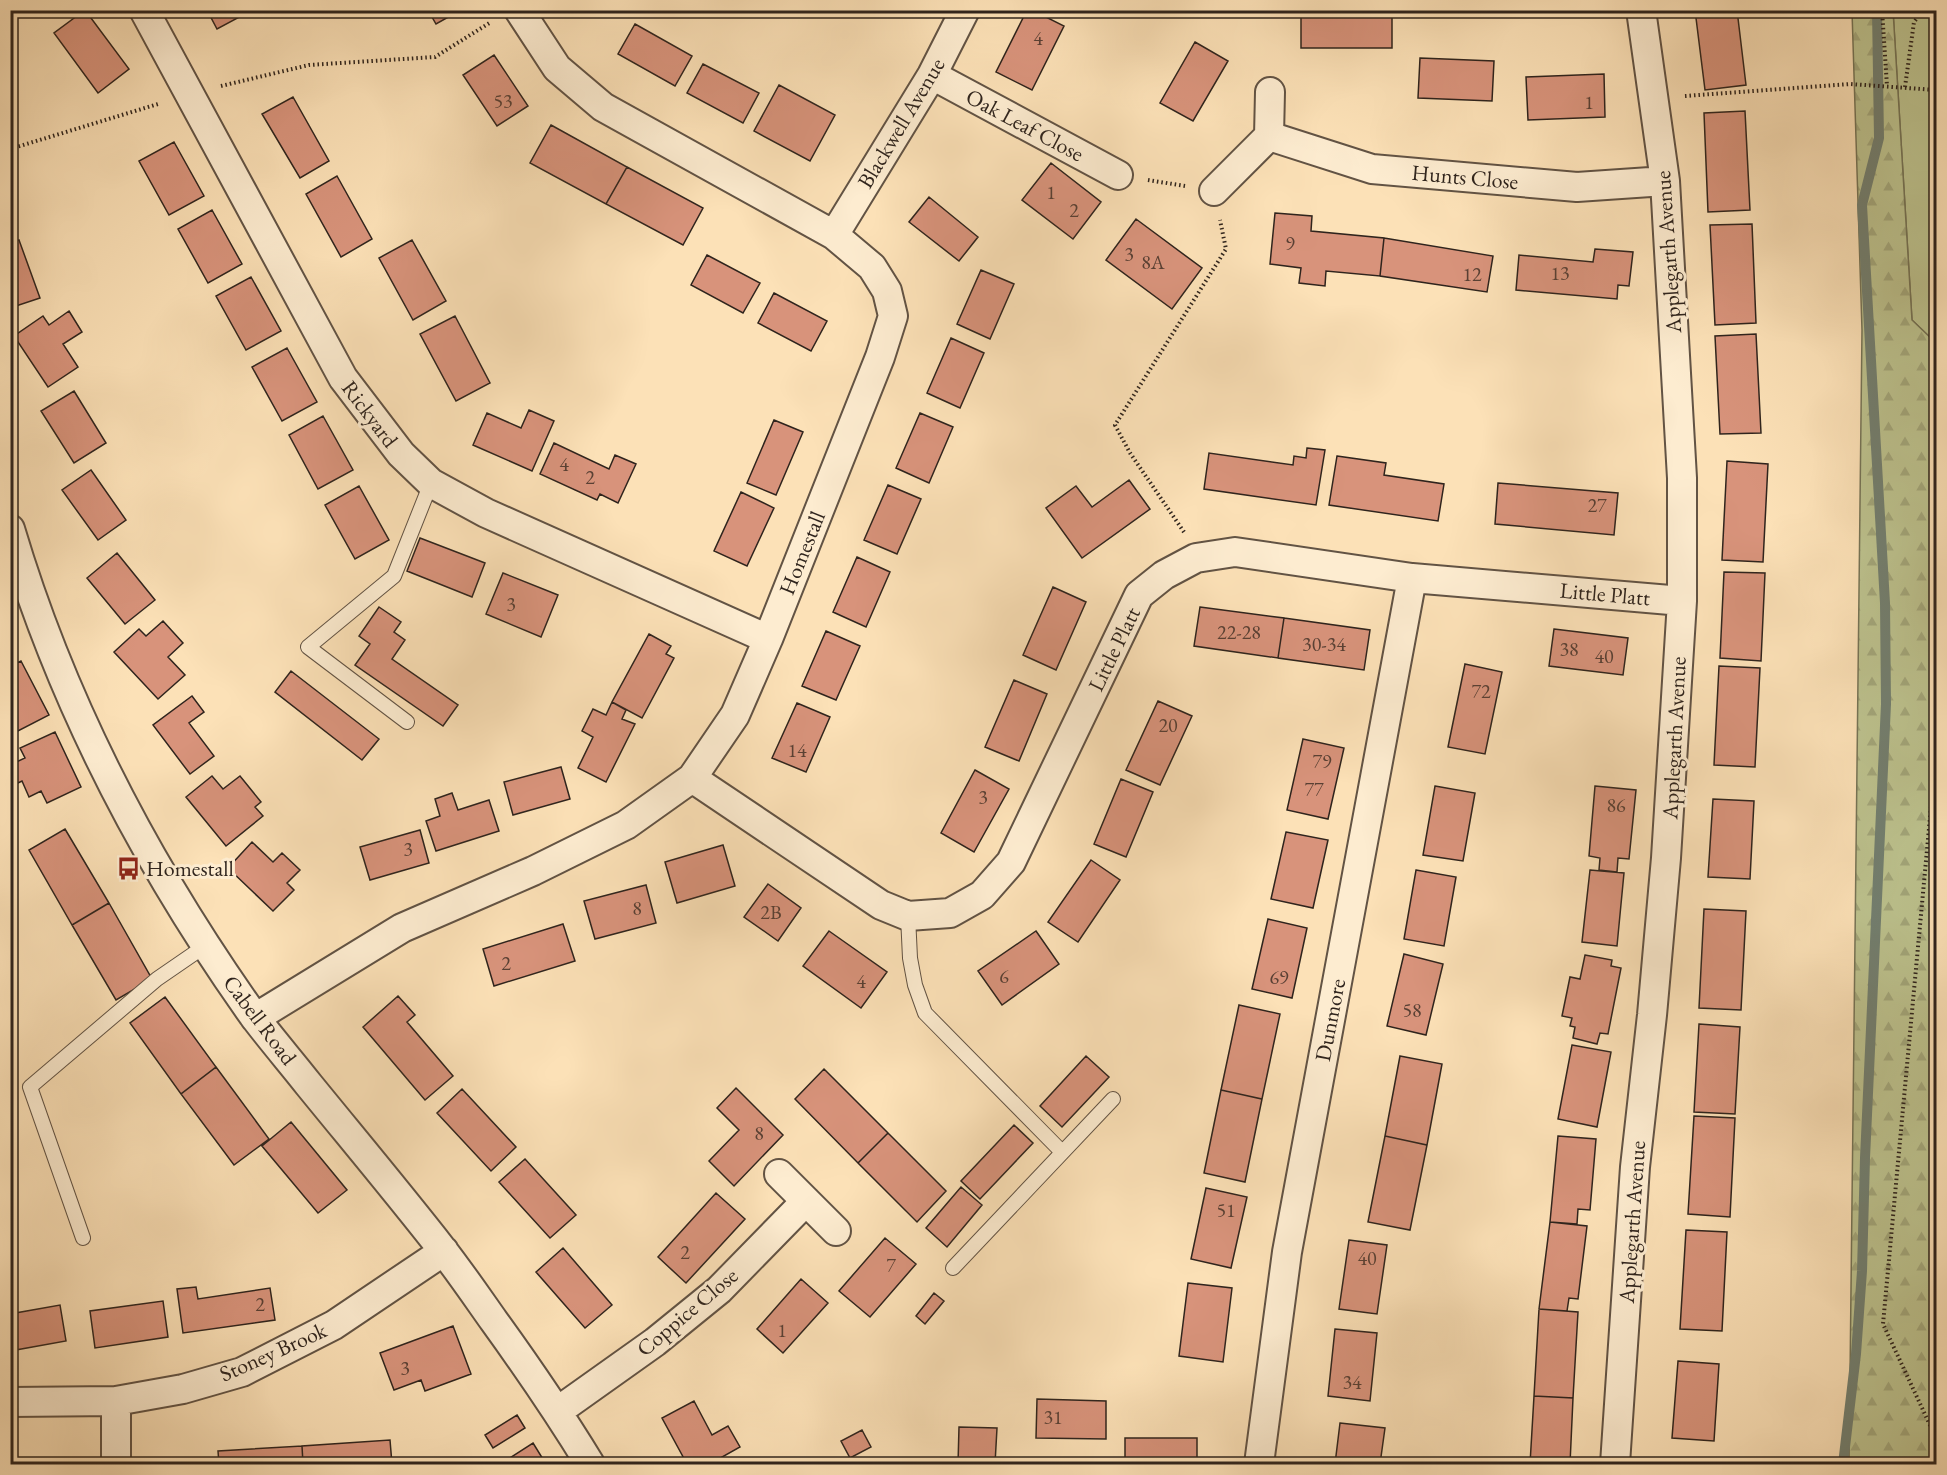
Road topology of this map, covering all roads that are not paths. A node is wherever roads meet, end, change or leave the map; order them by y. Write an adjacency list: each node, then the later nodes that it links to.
1 (144, 10): 12 (street, Rickyard)
2 (965, 10): 5 (street, Blackwell Avenue)
3 (1641, 10): 9 (street, Applegarth Avenue)
4 (510, 13): 11 (street, Homestall)
5 (932, 75): 8 (street, Oak Leaf Close); 11 (street, Blackwell Avenue)
6 (1270, 92): 7 (street)
7 (1269, 136): 9 (street, Hunts Close); 10 (street)
8 (1118, 175)
9 (1665, 181): 15 (street, Applegarth Avenue)
10 (1214, 191)
11 (834, 235): 16 (street, Homestall)
12 (431, 483): 16 (street, Rickyard); 17 (lane)
13 (10, 529): 20 (street, Cabell Road)
14 (1412, 578): 15 (street, Little Platt); 19 (street, Little Platt); 35 (street, Dunmore)
15 (1682, 601): 36 (street, Applegarth Avenue)
16 (768, 639): 18 (street, Homestall)
17 (407, 722)
18 (692, 778): 19 (street, Little Platt); 21 (street, Homestall)
19 (908, 916): 23 (lane)
20 (205, 945): 21 (street, Cabell Road); 27 (lane)
21 (255, 1018): 28 (street, Cabell Road)
22 (1113, 1099): 23 (lane)
23 (1062, 1152): 29 (lane)
24 (780, 1174): 25 (street)
25 (806, 1202): 26 (street); 32 (street, Coppice Close)
26 (836, 1231)
27 (82, 1238)
28 (444, 1251): 30 (street, Stoney Brook); 32 (street, Cabell Road)
29 (953, 1268)
30 (116, 1401): 31 (street, Stoney Brook); 33 (street)
31 (10, 1402)
32 (558, 1411): 34 (street, Cabell Road)
33 (116, 1464)
34 (590, 1464)
35 (1259, 1464)
36 (1615, 1464)

